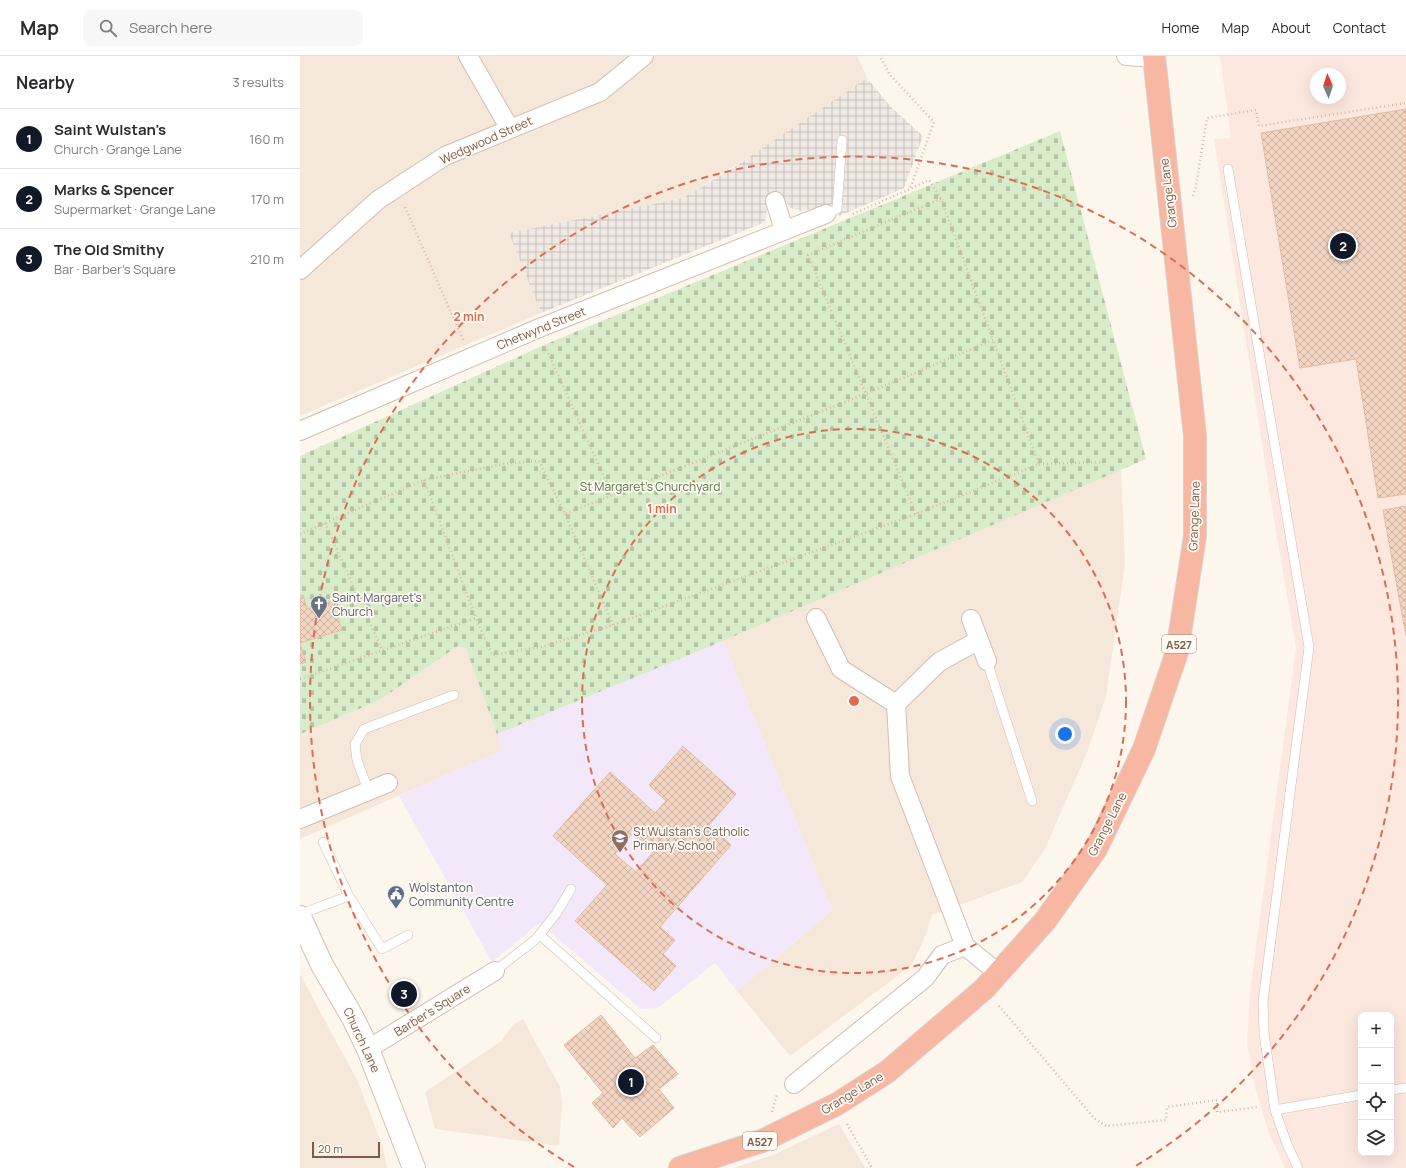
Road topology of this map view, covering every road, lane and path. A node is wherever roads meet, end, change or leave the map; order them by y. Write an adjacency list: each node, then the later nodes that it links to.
1 (468, 56): 7 (street)
2 (644, 56): 7 (street, Wedgwood Street)
3 (880, 56): 11 (path)
4 (1126, 56): 5 (street)
5 (1154, 57): 15 (highway, Grange Lane / A527)
6 (1406, 103): 15 (path)
7 (510, 129): 10 (street, Wedgwood Street)
8 (842, 140): 14 (lane)
9 (1228, 169): 62 (lane)
10 (396, 188): 17 (street, Wedgwood Street); 20 (path)
11 (910, 189): 12 (path); 14 (path)
12 (941, 199): 19 (path); 21 (path)
13 (775, 201): 16 (street)
14 (826, 214): 16 (street, Chetwynd Street)
15 (1172, 224): 54 (highway, Grange Lane / A527)
16 (784, 230): 18 (street, Chetwynd Street)
17 (300, 270)
18 (537, 328): 20 (street, Chetwynd Street); 26 (path)
19 (993, 340): 21 (path); 24 (path)
20 (471, 357): 22 (street, Chetwynd Street)
21 (865, 394): 26 (path); 28 (path)
22 (300, 430)
23 (1103, 462): 24 (path)
24 (1039, 464): 28 (path)
25 (424, 480): 27 (path); 29 (path); 31 (path)
26 (612, 495): 27 (path)
27 (565, 514): 34 (path)
28 (916, 514): 34 (path)
29 (325, 523): 30 (path); 36 (path)
30 (300, 534)
31 (476, 618): 34 (path); 36 (path)
32 (816, 618): 40 (street)
33 (972, 619): 35 (street)
34 (613, 625)
35 (979, 640): 37 (street); 40 (street)
36 (382, 650): 38 (path)
37 (987, 661): 43 (lane)
38 (300, 679)
39 (454, 695): 42 (lane)
40 (896, 704): 52 (street)
41 (388, 783): 42 (street)
42 (368, 790): 44 (street)
43 (1032, 801)
44 (300, 819)
45 (323, 842): 47 (lane)
46 (571, 889): 50 (lane)
47 (349, 896): 48 (lane); 51 (lane)
48 (300, 914)
49 (300, 917): 56 (main road, Church Lane)
50 (540, 934): 53 (lane); 55 (lane)
51 (408, 935)
52 (965, 946): 54 (street); 57 (street)
53 (495, 971): 56 (street, Barber's Square)
54 (991, 981): 61 (highway, Grange Lane / A527); 62 (path)
55 (656, 1038)
56 (368, 1049): 63 (main road, Church Lane)
57 (794, 1084)
58 (1406, 1088): 59 (lane)
59 (1394, 1090)
60 (1358, 1096): 62 (lane)
61 (837, 1104): 64 (highway, Grange Lane / A527); 65 (path)
62 (1275, 1110): 66 (lane)
63 (414, 1168)
64 (680, 1168)
65 (872, 1168)
66 (1298, 1168)

